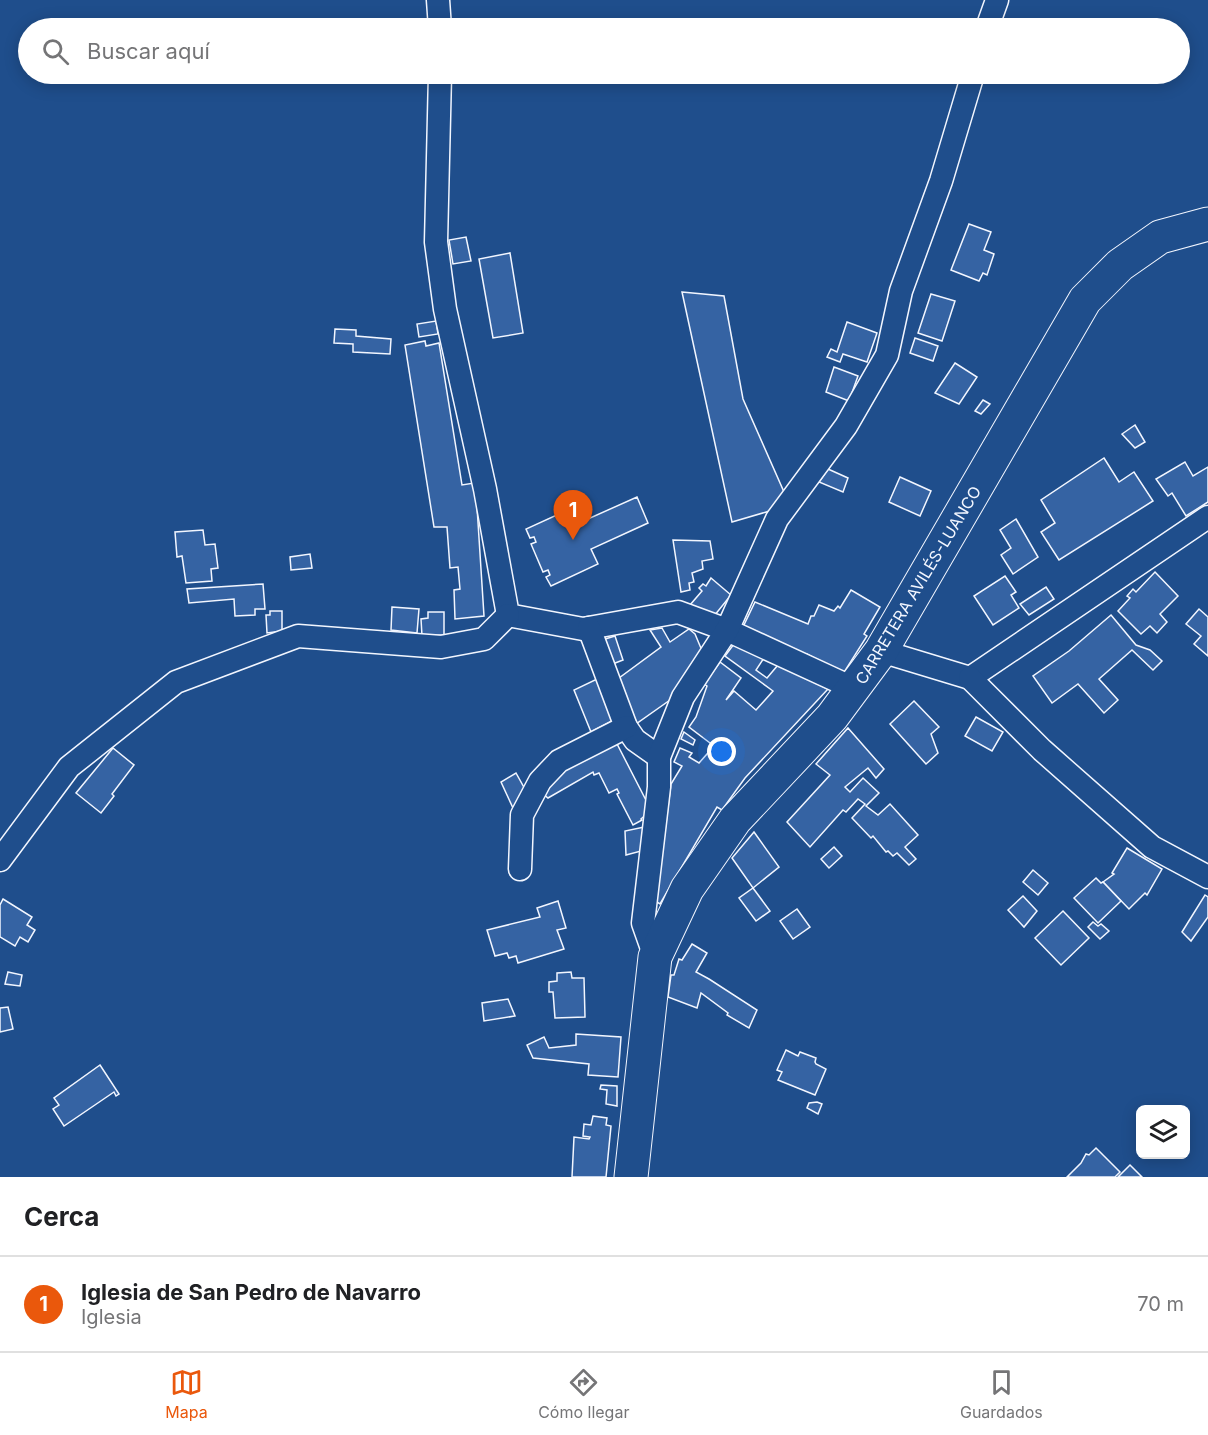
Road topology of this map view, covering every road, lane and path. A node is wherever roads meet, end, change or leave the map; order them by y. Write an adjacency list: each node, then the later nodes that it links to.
1 (438, 0): 3 (street)
2 (996, 0): 4 (street)
3 (439, 18)
4 (990, 18)
5 (440, 84): 9 (street)
6 (970, 84): 11 (street)
7 (1208, 224): 12 (main road, CARRETERA AVILÉS-LUANCO)
8 (1208, 517): 13 (street)
9 (508, 615): 10 (street); 17 (street)
10 (589, 628): 11 (street); 15 (street)
11 (727, 630): 14 (street); 16 (street)
12 (881, 651): 13 (street); 14 (main road, CARRETERA AVILÉS-LUANCO)
13 (970, 678): 19 (street)
14 (855, 689): 20 (main road, CARRETERA AVILÉS-LUANCO)
15 (626, 727): 16 (street); 18 (street)
16 (659, 757): 20 (street)
17 (0, 860)
18 (520, 869)
19 (1208, 877)
20 (655, 957): 21 (main road, CARRETERA AVILÉS-LUANCO)
21 (631, 1177)

